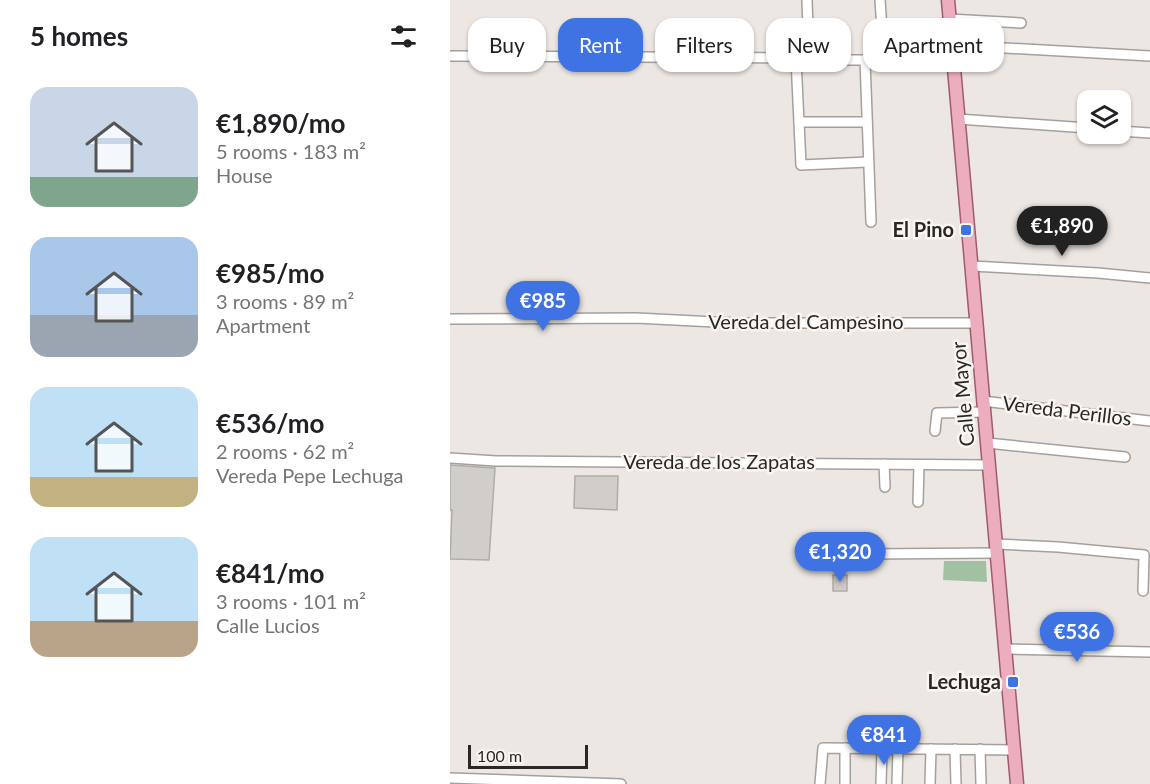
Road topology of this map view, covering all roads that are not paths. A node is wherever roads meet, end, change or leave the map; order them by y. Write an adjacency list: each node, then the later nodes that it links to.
1 (807, 0): 4 (street)
2 (879, 0): 5 (street)
3 (948, 0): 6 (main road, Calle Mayor)
4 (808, 18)
5 (881, 18)
6 (949, 18)
7 (1004, 23): 8 (street)
8 (1021, 23)
9 (1004, 48): 11 (street)
10 (450, 56): 12 (street)
11 (1150, 56)
12 (766, 59)
13 (797, 72): 17 (street)
14 (865, 72): 18 (street)
15 (954, 72): 16 (main road, Calle Mayor)
16 (958, 119): 19 (street); 24 (main road, Calle Mayor)
17 (799, 122): 18 (street); 22 (street)
18 (867, 122): 22 (street)
19 (1077, 127)
20 (1131, 132): 21 (street)
21 (1150, 133)
22 (868, 162): 23 (street)
23 (871, 222)
24 (972, 266): 25 (street); 27 (main road, Calle Mayor)
25 (1150, 278)
26 (450, 319): 27 (street, Vereda del Campesino)
27 (976, 323): 28 (main road, Calle Mayor)
28 (984, 406): 29 (street, Vereda Perillos); 30 (street, Vereda Perillos); 31 (main road, Calle Mayor)
29 (1150, 421)
30 (935, 431)
31 (987, 443): 32 (street); 36 (main road, Calle Mayor)
32 (1125, 457)
33 (450, 458): 34 (street, Vereda de los Zapatas)
34 (884, 464): 35 (street, Vereda de los Zapatas); 37 (street)
35 (919, 465): 36 (street, Vereda de los Zapatas); 38 (street)
36 (989, 465): 39 (main road, Calle Mayor)
37 (885, 488)
38 (918, 502)
39 (996, 549): 40 (street); 41 (street); 42 (main road, Calle Mayor)
40 (867, 554)
41 (1143, 591)
42 (1005, 649): 43 (street); 50 (main road, Calle Mayor)
43 (1150, 652)
44 (845, 748): 45 (street); 53 (street); 54 (street)
45 (882, 749): 46 (street); 55 (street)
46 (898, 749): 47 (street); 56 (street)
47 (931, 749): 48 (street); 57 (street)
48 (955, 749): 49 (street); 58 (street)
49 (980, 749): 50 (street); 59 (street)
50 (1014, 750): 60 (main road, Calle Mayor)
51 (450, 778): 52 (street)
52 (621, 784)
53 (819, 784)
54 (844, 784)
55 (881, 784)
56 (897, 784)
57 (930, 784)
58 (956, 784)
59 (981, 784)
60 (1017, 784)

